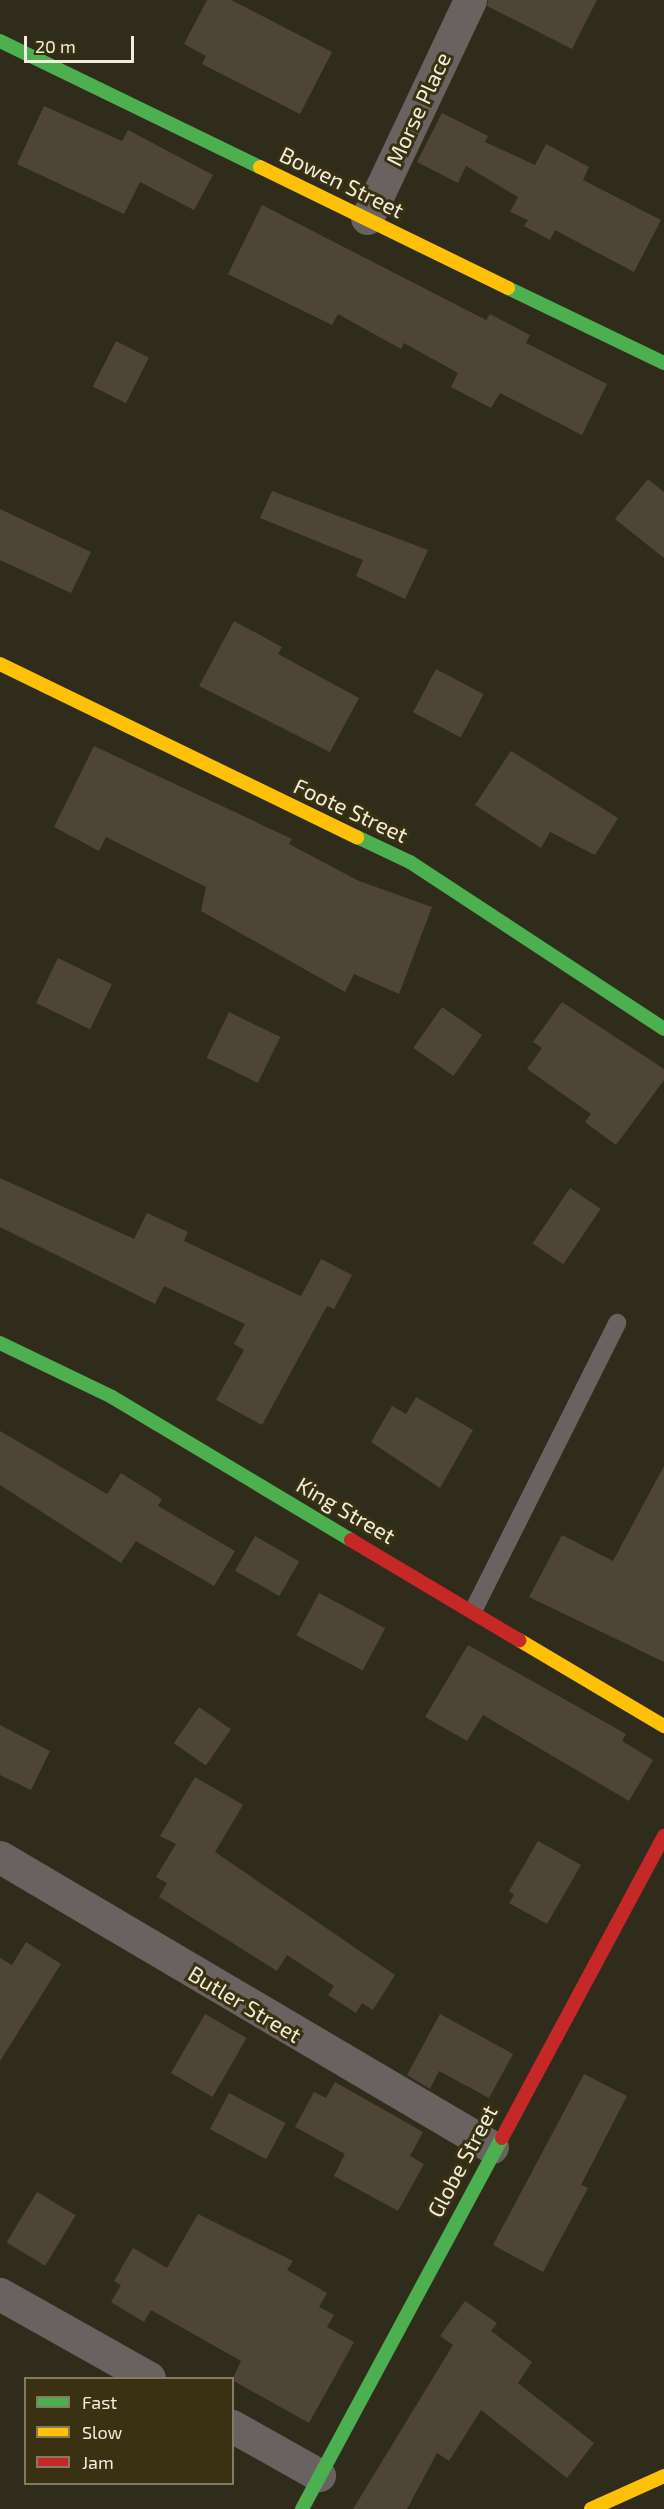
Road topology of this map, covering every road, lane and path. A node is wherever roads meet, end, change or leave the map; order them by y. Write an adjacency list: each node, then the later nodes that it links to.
1 (470, 0): 3 (street, Morse Place)
2 (0, 41): 3 (street, Bowen Street)
3 (367, 218): 4 (street, Bowen Street)
4 (664, 363)
5 (0, 664): 6 (street, Foote Street)
6 (664, 1029)
7 (617, 1323): 9 (lane)
8 (0, 1343): 9 (street, King Street)
9 (474, 1609): 10 (street, King Street)
10 (664, 1726)
11 (664, 1836): 13 (street, Globe Street)
12 (0, 1857): 13 (street, Butler Street)
13 (492, 2147): 17 (street, Globe Street)
14 (0, 2294): 15 (street)
15 (145, 2377)
16 (234, 2427): 17 (street)
17 (319, 2475): 19 (street, Globe Street)
18 (664, 2476): 20 (street)
19 (302, 2509)
20 (591, 2509)

